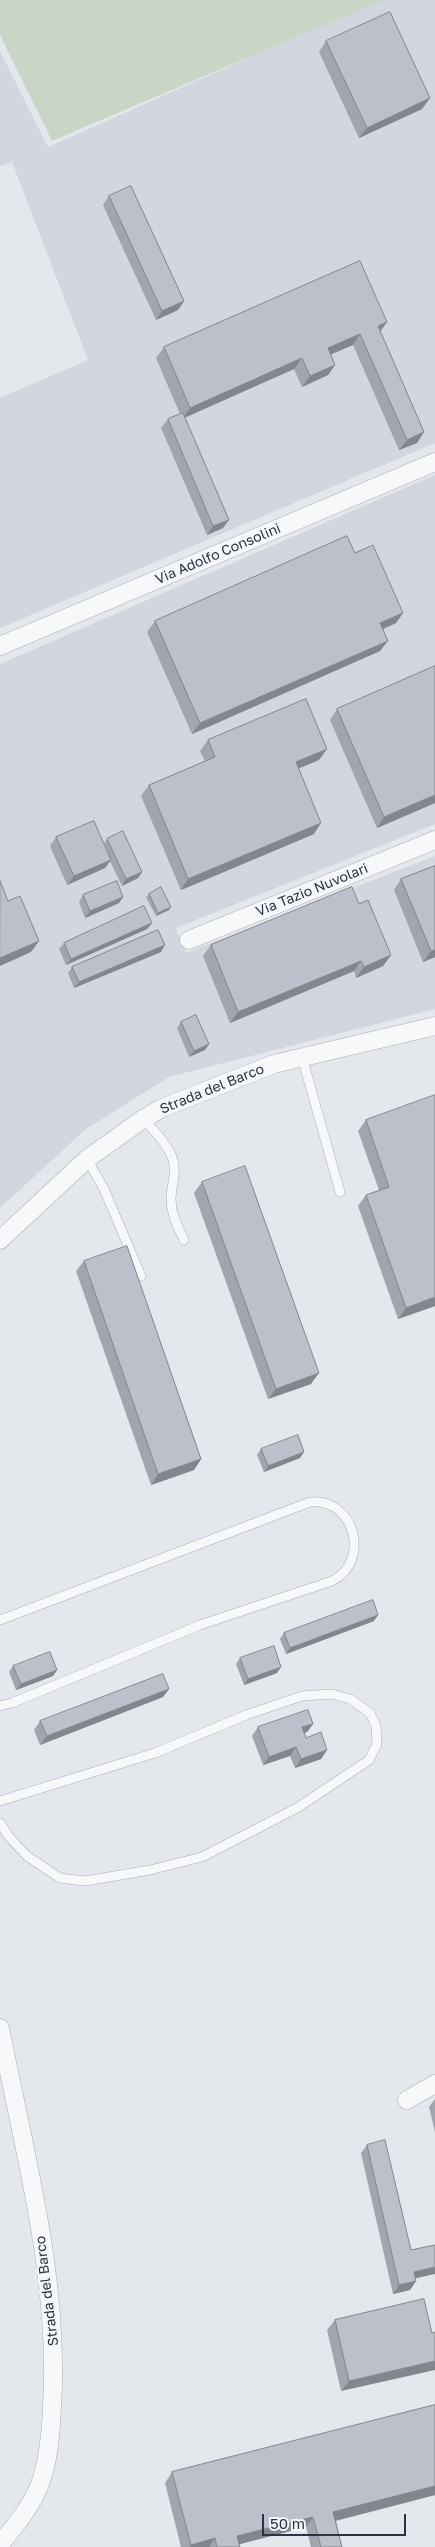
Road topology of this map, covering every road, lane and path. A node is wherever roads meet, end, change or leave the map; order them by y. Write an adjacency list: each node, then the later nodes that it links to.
1 (435, 462): 2 (street, Via Adolfo Consolini)
2 (0, 646)
3 (435, 840): 4 (street, Via Tazio Nuvolari)
4 (189, 940)
5 (435, 1026): 6 (street, Strada del Barco)
6 (302, 1057): 7 (street, Strada del Barco); 9 (lane)
7 (143, 1119): 8 (street, Strada del Barco); 11 (lane)
8 (87, 1159): 10 (street, Strada del Barco); 12 (lane)
9 (340, 1192)
10 (0, 1240)
11 (184, 1240)
12 (141, 1276)
13 (0, 1620): 14 (lane)
14 (0, 1706)
15 (0, 1802): 16 (lane)
16 (0, 1823)
17 (0, 2028): 20 (street, Strada del Barco)
18 (435, 2084): 19 (street)
19 (407, 2100)
20 (0, 2544)

